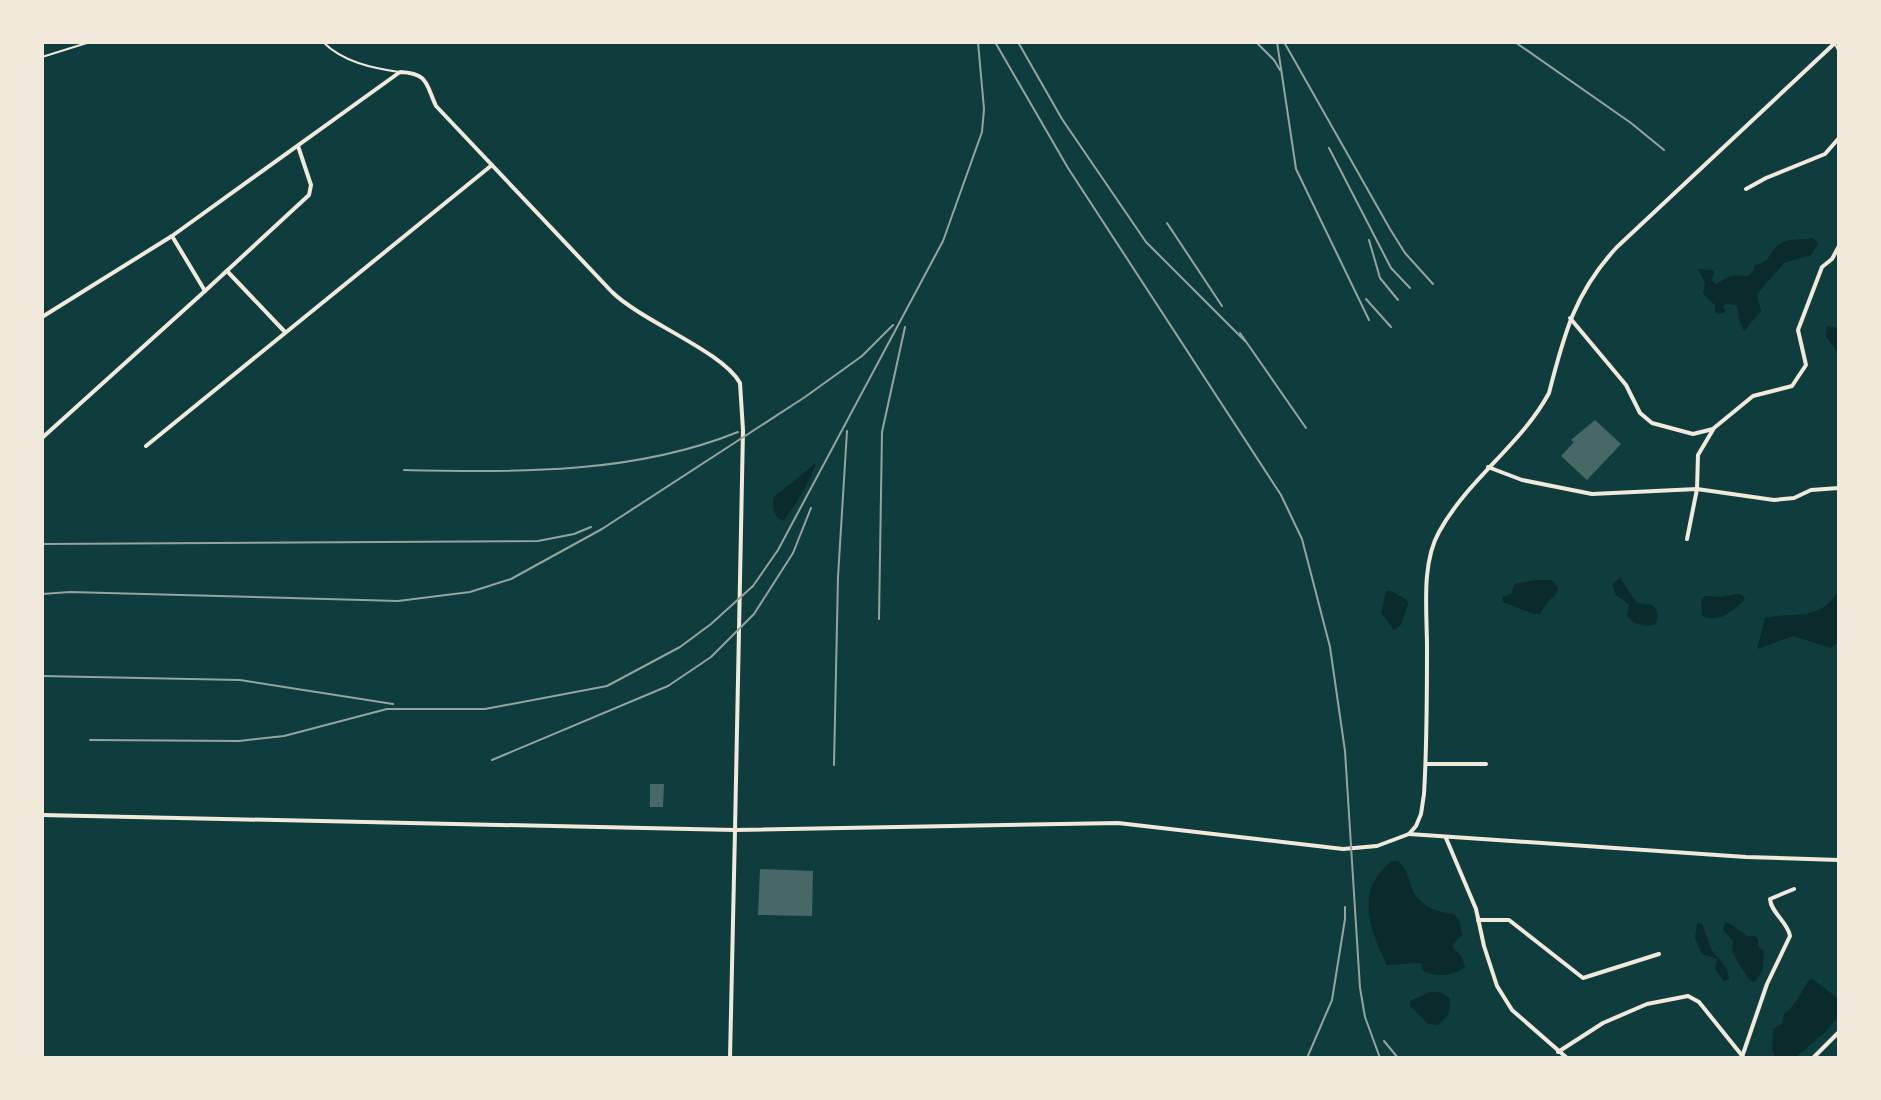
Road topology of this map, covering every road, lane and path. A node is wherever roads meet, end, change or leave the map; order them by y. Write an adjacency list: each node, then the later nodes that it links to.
1 (90, 42): 5 (lane)
2 (323, 42): 6 (lane)
3 (1835, 43): 4 (lane); 18 (street)
4 (1839, 52)
5 (42, 57)
6 (400, 72): 8 (street); 9 (street)
7 (1839, 138): 10 (street)
8 (298, 146): 11 (street); 15 (street)
9 (492, 165): 19 (street); 30 (street)
10 (1746, 189)
11 (172, 236): 16 (street); 17 (street)
12 (1839, 246): 13 (street)
13 (1832, 259): 14 (street); 20 (street)
14 (1839, 261)
15 (227, 271): 16 (street); 19 (street)
16 (205, 291): 21 (street)
17 (42, 317)
18 (1570, 318): 20 (street); 23 (street)
19 (285, 332): 22 (street)
20 (1714, 428): 25 (street)
21 (42, 438)
22 (146, 446)
23 (1488, 467): 25 (street); 27 (street)
24 (1839, 488): 25 (street)
25 (1697, 489): 26 (street)
26 (1687, 539)
27 (1426, 764): 28 (street); 31 (street)
28 (1486, 764)
29 (42, 815): 30 (street)
30 (735, 830): 31 (street); 40 (street)
31 (1409, 834): 32 (street)
32 (1446, 838): 33 (street); 35 (street)
33 (1839, 860)
34 (1794, 889): 39 (street)
35 (1478, 920): 36 (street); 38 (street)
36 (1659, 954)
37 (1839, 1032): 42 (street)
38 (1558, 1052): 39 (street); 41 (street)
39 (1744, 1057)
40 (730, 1058)
41 (1567, 1058)
42 (1813, 1058)

